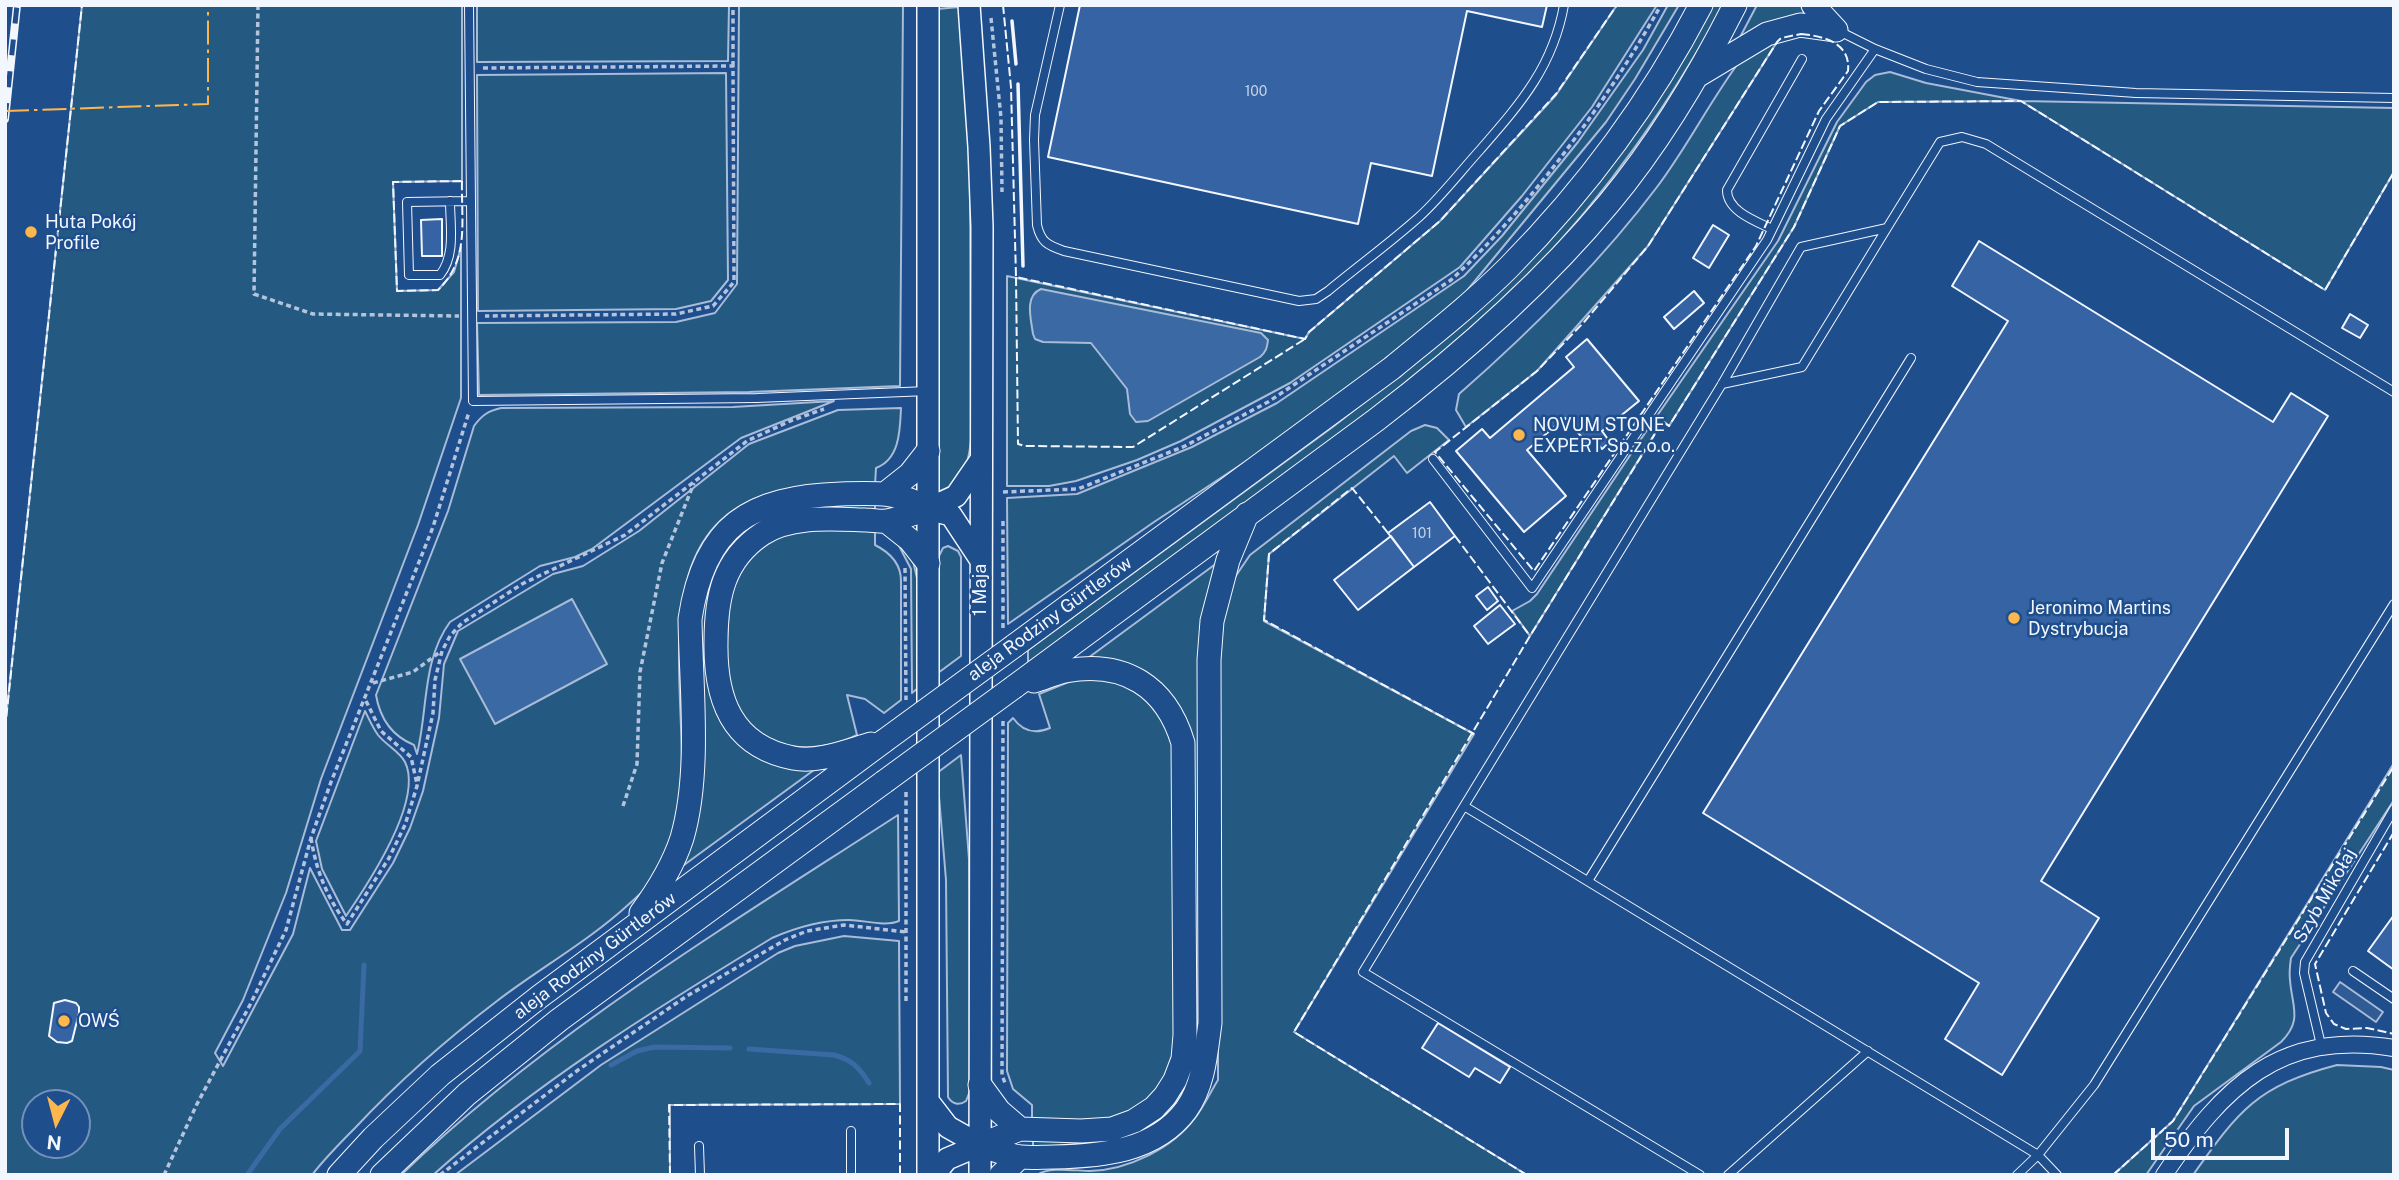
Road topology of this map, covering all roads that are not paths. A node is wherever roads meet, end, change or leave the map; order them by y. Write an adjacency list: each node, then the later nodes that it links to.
1 (469, 5): 15 (lane)
2 (928, 5): 20 (street)
3 (969, 5): 24 (street, 1 Maja)
4 (1059, 5): 5 (lane)
5 (1564, 5)
6 (1701, 5): 33 (main road, aleja Rodziny Gürtlerów, bridge)
7 (1735, 5): 12 (main road, aleja Rodziny Gürtlerów)
8 (1813, 5): 9 (main road)
9 (1836, 30): 10 (lane); 12 (main road)
10 (1875, 49): 13 (lane); 17 (lane)
11 (1802, 59): 17 (lane)
12 (1697, 76): 27 (main road, aleja Rodziny Gürtlerów)
13 (2394, 98)
14 (450, 201): 14 (lane); 15 (lane)
15 (471, 201): 20 (lane)
16 (1887, 228): 19 (lane); 19 (lane); 21 (lane)
17 (1772, 229): 23 (lane)
18 (1911, 358): 36 (lane)
19 (1721, 384): 34 (lane)
20 (928, 391): 22 (street)
21 (2394, 392)
22 (928, 451): 25 (main road); 26 (street)
23 (1433, 459)
24 (980, 461): 26 (street); 29 (street, 1 Maja)
25 (886, 493): 26 (main road); 37 (main road)
26 (928, 509): 28 (main road); 29 (street); 30 (street)
27 (1247, 514): 32 (main road, aleja Rodziny Gürtlerów); 50 (main road)
28 (886, 521): 30 (main road); 33 (main road)
29 (980, 559): 43 (street, 1 Maja)
30 (928, 563): 44 (street)
31 (2394, 604): 49 (lane)
32 (1014, 687): 45 (main road); 52 (main road, aleja Rodziny Gürtlerów, bridge)
33 (884, 741): 37 (main road, aleja Rodziny Gürtlerów)
34 (1464, 806): 36 (lane); 59 (lane)
35 (2394, 809): 40 (lane, Szyb Mikołaj)
36 (1588, 881): 42 (lane)
37 (629, 930): 51 (main road, aleja Rodziny Gürtlerów)
38 (2353, 971): 39 (lane)
39 (2394, 999)
40 (2321, 1045): 41 (street); 63 (street)
41 (2394, 1048)
42 (1868, 1051): 49 (lane); 60 (lane)
43 (980, 1085): 45 (main road); 47 (street, 1 Maja)
44 (928, 1101): 47 (street); 55 (street)
45 (1020, 1129): 47 (main road)
46 (852, 1130): 54 (lane)
47 (980, 1145): 50 (main road); 56 (street); 57 (street, 1 Maja)
48 (699, 1146): 53 (lane)
49 (2039, 1155): 61 (lane); 62 (lane)
50 (1020, 1157): 58 (main road)
51 (339, 1175)
52 (382, 1175)
53 (700, 1175)
54 (851, 1175)
55 (928, 1175)
56 (934, 1175)
57 (980, 1175)
58 (1001, 1175)
59 (1700, 1175)
60 (1728, 1175)
61 (2017, 1175)
62 (2057, 1175)
63 (2164, 1175)

